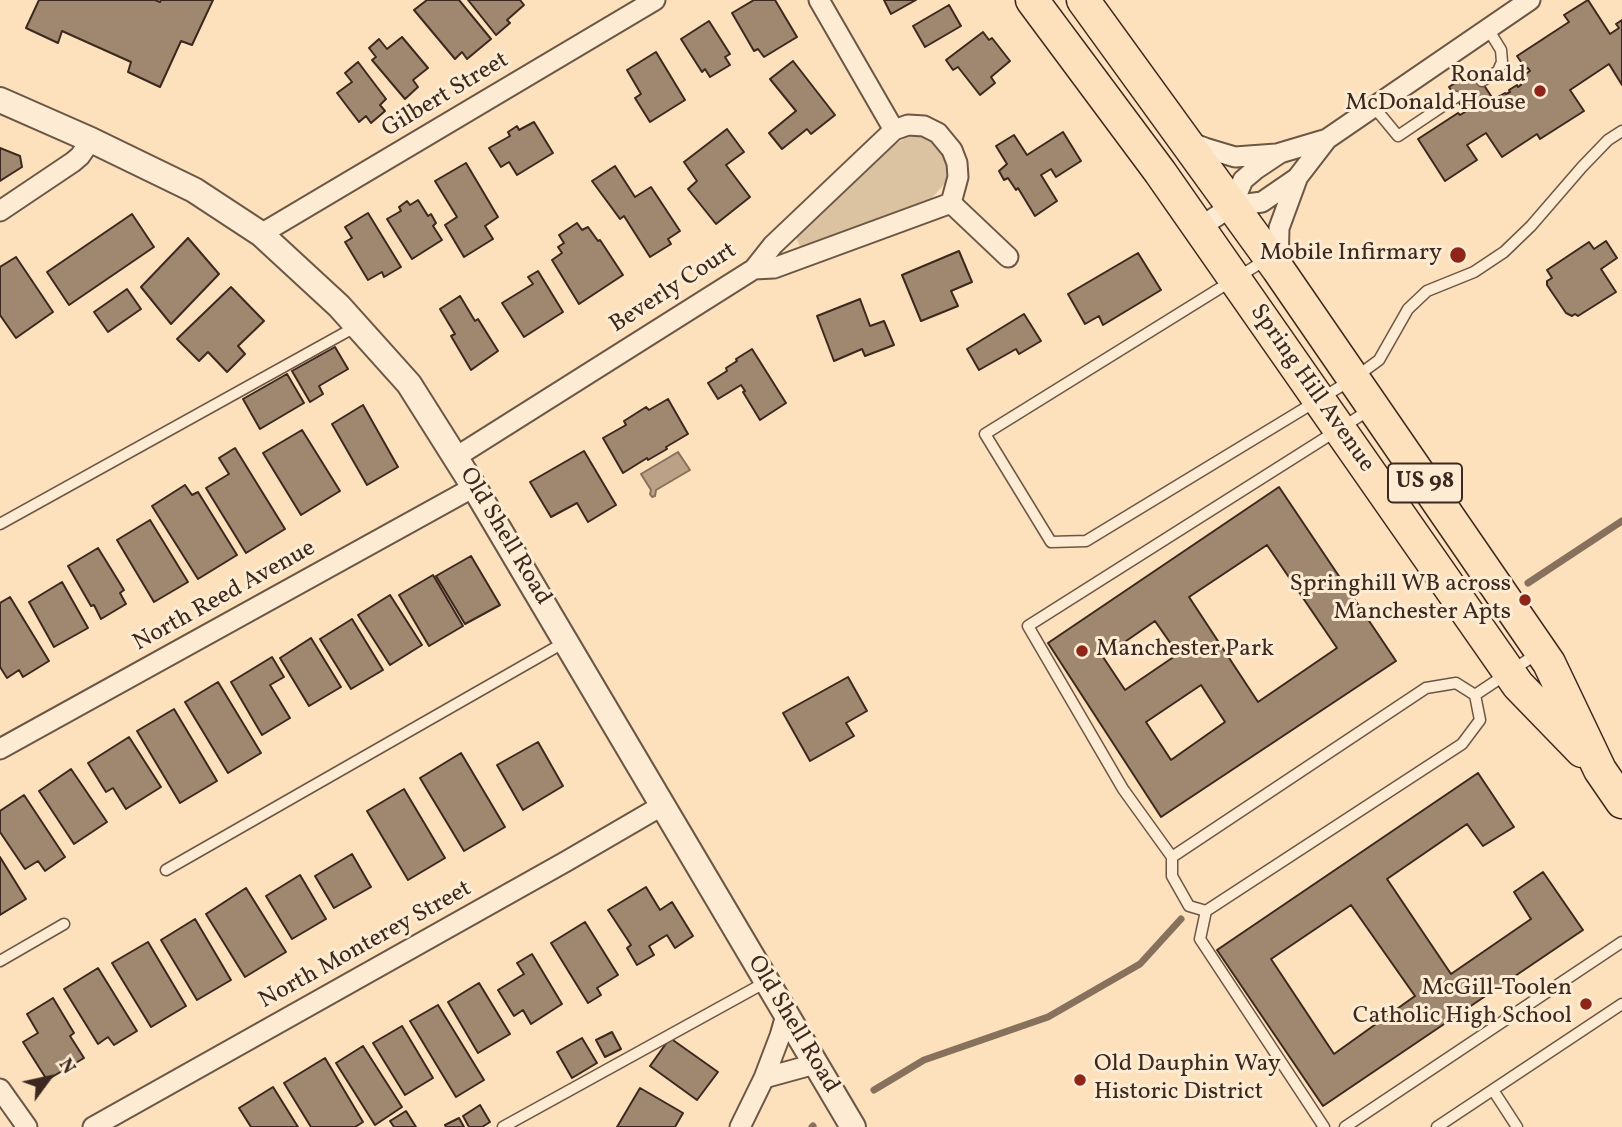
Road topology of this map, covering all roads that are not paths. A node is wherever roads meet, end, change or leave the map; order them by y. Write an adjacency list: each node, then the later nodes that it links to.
1 (655, 0): 22 (street, Gilbert Street)
2 (819, 0): 11 (street)
3 (1032, 0): 21 (main road, Spring Hill Avenue / US 98)
4 (1530, 0): 6 (street)
5 (1090, 4): 15 (main road, Spring Hill Avenue / US 98)
6 (1488, 29): 7 (lane); 10 (street)
7 (1482, 81)
8 (1456, 97): 10 (lane)
9 (0, 100): 14 (street, Old Shell Road)
10 (1374, 107): 13 (street)
11 (894, 130): 18 (street); 25 (street, Beverly Court)
12 (1622, 131): 28 (lane)
13 (1327, 139): 16 (street); 17 (street)
14 (91, 140): 20 (street); 22 (street, Old Shell Road)
15 (1185, 140): 16 (street); 19 (main road, Spring Hill Avenue / US 98)
16 (1280, 153): 19 (street)
17 (1297, 178): 19 (street); 24 (street)
18 (951, 203): 23 (street); 25 (street)
19 (1232, 206): 21 (street); 24 (main road, Spring Hill Avenue / US 98)
20 (0, 211)
21 (1199, 228): 26 (main road, Spring Hill Avenue / US 98)
22 (261, 234): 27 (street, Old Shell Road)
23 (1008, 257)
24 (1273, 264): 26 (lane); 28 (main road, Spring Hill Avenue / US 98)
25 (754, 269): 32 (street, Beverly Court)
26 (1235, 280): 29 (main road, Spring Hill Avenue / US 98); 29 (lane)
27 (357, 326): 32 (street, Old Shell Road); 34 (lane)
28 (1353, 379): 29 (lane); 30 (main road, Spring Hill Avenue / US 98)
29 (1320, 400): 31 (main road, Spring Hill Avenue / US 98)
30 (1373, 408): 31 (lane); 36 (main road, Spring Hill Avenue / US 98)
31 (1340, 430): 37 (main road, Spring Hill Avenue / US 98); 43 (lane)
32 (456, 457): 33 (street, Old Shell Road)
33 (474, 487): 35 (street, Old Shell Road); 39 (street, North Reed Avenue)
34 (0, 524)
35 (566, 642): 42 (street, Old Shell Road); 44 (lane)
36 (1541, 651): 37 (lane); 40 (main road, Spring Hill Avenue / US 98)
37 (1508, 673): 38 (lane); 40 (main road, Spring Hill Avenue / US 98)
38 (1475, 695): 43 (lane); 45 (lane)
39 (0, 749)
40 (1600, 770): 41 (main road, Spring Hill Avenue / US 98)
41 (1622, 802)
42 (663, 806): 49 (street, Old Shell Road); 57 (street, North Monterey Street)
43 (1172, 856): 45 (lane)
44 (166, 870)
45 (1206, 911): 61 (lane)
46 (64, 924): 48 (lane)
47 (1622, 942): 62 (lane)
48 (0, 961)
49 (766, 981): 51 (street, Old Shell Road); 58 (lane)
50 (1622, 1004): 55 (lane)
51 (786, 1015): 52 (street, Old Shell Road); 53 (street)
52 (815, 1064): 53 (street); 60 (street, Old Shell Road)
53 (764, 1078): 59 (street)
54 (0, 1089): 56 (street)
55 (1493, 1090): 63 (lane); 64 (lane)
56 (27, 1127)
57 (93, 1127)
58 (503, 1127)
59 (740, 1127)
60 (853, 1127)
61 (1324, 1127)
62 (1345, 1127)
63 (1437, 1127)
64 (1517, 1127)

